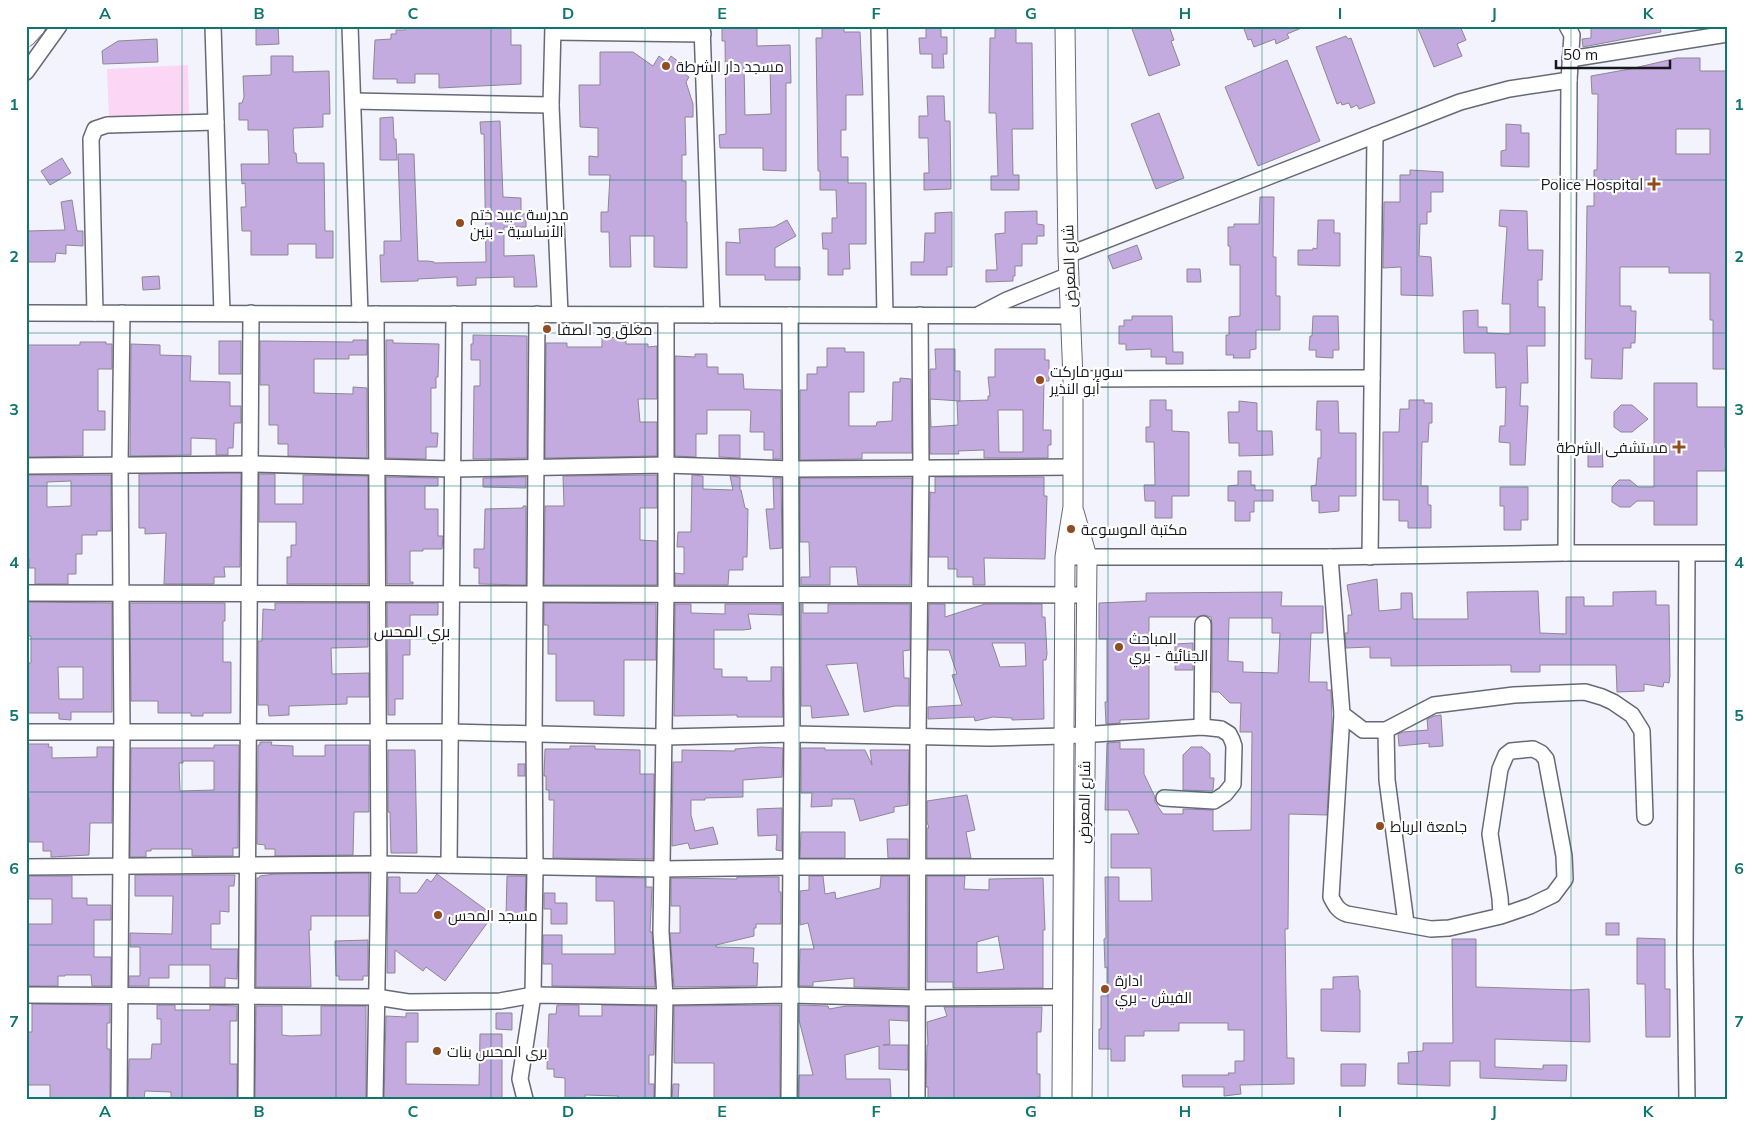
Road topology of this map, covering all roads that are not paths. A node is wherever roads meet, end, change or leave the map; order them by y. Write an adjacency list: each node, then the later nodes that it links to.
1 (36, 26): 12 (main road)
2 (59, 26): 14 (street)
3 (214, 26): 19 (street)
4 (350, 26): 17 (street)
5 (879, 26): 36 (street)
6 (1065, 26): 15 (main road, شارع المعرض)
7 (1077, 26): 15 (main road)
8 (1567, 26): 13 (street)
9 (553, 29): 10 (street); 18 (street)
10 (702, 30): 34 (street)
11 (1727, 34): 13 (street)
12 (26, 37)
13 (1570, 59): 16 (street)
14 (26, 72)
15 (1066, 76): 21 (main road, شارع المعرض)
16 (1569, 80): 20 (street); 53 (street)
17 (353, 101): 18 (street); 28 (street)
18 (551, 104): 32 (street)
19 (216, 122): 24 (street); 26 (street)
20 (1375, 134): 21 (street); 40 (street)
21 (1068, 255): 22 (main road, شارع المعرض)
22 (1069, 275): 38 (street); 39 (main road, شارع المعرض)
23 (26, 313): 24 (street)
24 (95, 313): 25 (street)
25 (122, 313): 26 (street); 43 (street)
26 (222, 313): 27 (street)
27 (250, 313): 28 (street); 42 (street)
28 (360, 314): 29 (street)
29 (376, 314): 30 (street); 46 (street)
30 (454, 314): 31 (street); 50 (street)
31 (537, 314): 32 (street); 47 (street)
32 (560, 314): 33 (street)
33 (666, 315): 34 (street); 44 (street)
34 (712, 315): 35 (street)
35 (790, 315): 36 (street); 51 (street)
36 (885, 315): 37 (street)
37 (920, 316): 38 (street); 48 (street)
38 (976, 316): 39 (street)
39 (1071, 316): 41 (main road, شارع المعرض)
40 (1372, 378): 41 (street); 58 (street)
41 (1073, 379): 49 (main road, شارع المعرض)
42 (250, 464): 43 (street); 46 (street); 62 (street)
43 (120, 465): 45 (street); 61 (street)
44 (665, 465): 47 (street); 51 (street); 66 (street)
45 (26, 466)
46 (377, 467): 50 (street); 63 (street)
47 (536, 468): 50 (street); 65 (street)
48 (921, 468): 49 (street); 51 (street); 70 (street)
49 (1072, 468): 52 (main road, شارع المعرض)
50 (452, 469): 64 (street)
51 (792, 469): 67 (street)
52 (1073, 507): 56 (main road, شارع المعرض); 57 (main road, شارع المعرض)
53 (1566, 553): 55 (street); 58 (street)
54 (1727, 553): 55 (street)
55 (1687, 554): 118 (street)
56 (1065, 557): 57 (street); 68 (main road, شارع المعرض)
57 (1087, 557): 59 (street); 69 (main road, شارع المعرض)
58 (1370, 557): 59 (street)
59 (1330, 558): 72 (street)
60 (26, 593): 61 (street)
61 (122, 593): 62 (street); 78 (street)
62 (248, 593): 63 (street); 76 (street)
63 (376, 593): 64 (street); 79 (street)
64 (451, 593): 65 (street); 77 (street)
65 (535, 593): 66 (street); 80 (street)
66 (666, 594): 67 (street); 84 (street)
67 (790, 594): 70 (street); 81 (street)
68 (1065, 595): 69 (street); 70 (street); 83 (main road, شارع المعرض)
69 (1086, 595): 82 (main road, شارع المعرض)
70 (920, 596): 85 (street)
71 (1203, 624): 73 (street)
72 (1342, 714): 74 (street); 99 (street)
73 (1202, 727): 82 (street); 86 (street)
74 (1386, 730): 87 (street); 99 (street)
75 (26, 732): 78 (street)
76 (248, 732): 78 (street); 79 (street); 90 (street)
77 (450, 732): 79 (street); 80 (street); 89 (street)
78 (122, 733): 93 (street)
79 (378, 733): 88 (street)
80 (534, 734): 84 (street); 96 (street)
81 (792, 734): 84 (street); 85 (street); 94 (street)
82 (1085, 735): 83 (street); 117 (main road, شارع المعرض)
83 (1064, 736): 85 (street); 95 (main road, شارع المعرض)
84 (664, 738): 97 (street)
85 (918, 738): 91 (street)
86 (1164, 798)
87 (1645, 817)
88 (379, 864): 89 (street); 90 (street); 104 (street)
89 (449, 865): 96 (street)
90 (248, 866): 93 (street); 105 (street)
91 (918, 866): 94 (street); 95 (street); 108 (street)
92 (26, 867): 93 (street)
93 (121, 867): 103 (street)
94 (792, 867): 97 (street); 102 (street)
95 (1063, 867): 106 (main road, شارع المعرض)
96 (536, 868): 97 (street); 101 (street)
97 (662, 869): 107 (street)
98 (1501, 916): 98 (street); 99 (street)
99 (1406, 923)
100 (26, 995): 103 (street)
101 (533, 995): 104 (street); 107 (street); 112 (street)
102 (789, 995): 107 (street); 108 (street); 114 (street)
103 (120, 996): 105 (street); 109 (street)
104 (376, 996): 105 (street); 111 (street)
105 (246, 997): 110 (street)
106 (1062, 997): 108 (street); 116 (main road, شارع المعرض)
107 (665, 998): 113 (street)
108 (917, 998): 115 (street)
109 (119, 1099)
110 (246, 1099)
111 (375, 1099)
112 (525, 1099)
113 (663, 1099)
114 (789, 1099)
115 (917, 1099)
116 (1062, 1099)
117 (1082, 1099)
118 (1687, 1099)

